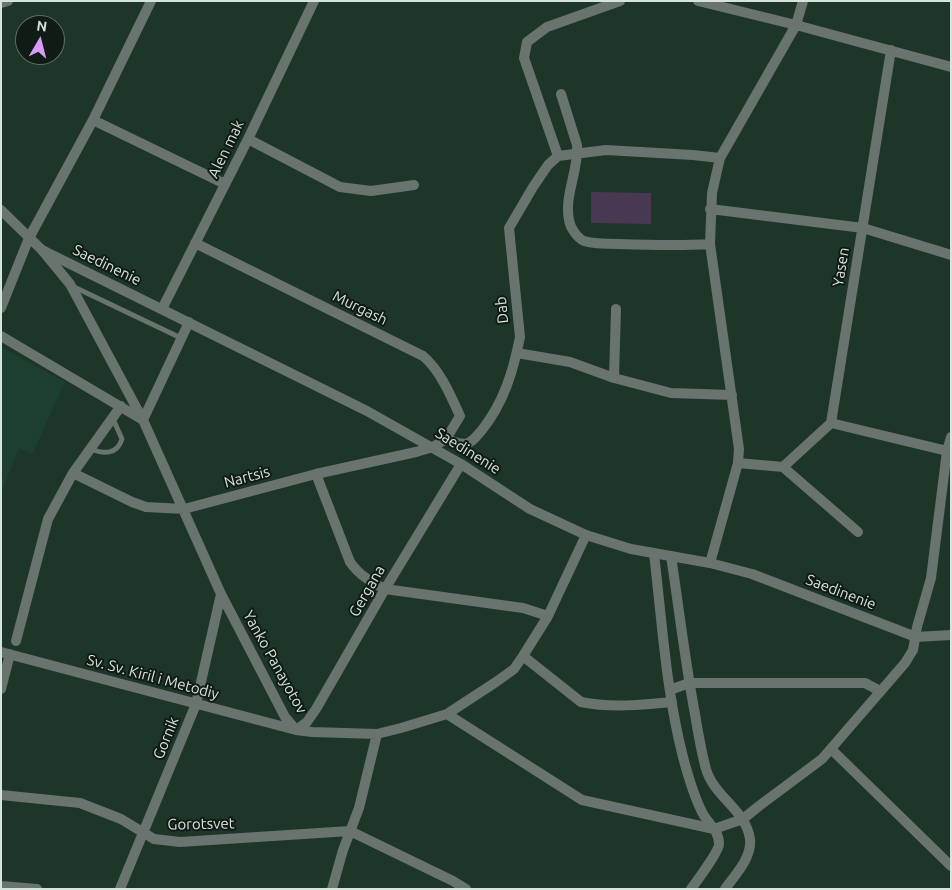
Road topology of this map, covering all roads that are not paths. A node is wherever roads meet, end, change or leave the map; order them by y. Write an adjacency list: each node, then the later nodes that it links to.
1 (8, 1): 7 (street)
2 (151, 1): 12 (street)
3 (314, 1): 13 (street, Alen mak)
4 (620, 1): 15 (street)
5 (698, 1): 8 (street)
6 (803, 1): 8 (street)
7 (1, 2)
8 (796, 25): 9 (street); 16 (street)
9 (890, 50): 10 (street); 21 (street, Yasen)
10 (951, 67)
11 (561, 94): 14 (street)
12 (93, 120): 17 (street); 22 (street)
13 (248, 139): 17 (street, Alen mak); 18 (street)
14 (578, 153): 15 (street); 16 (street); 24 (street)
15 (558, 156): 34 (street, Dab)
16 (720, 158): 19 (street)
17 (225, 184): 23 (street, Alen mak)
18 (414, 185)
19 (710, 209): 21 (street); 24 (street)
20 (1, 210): 22 (street, Saedinenie)
21 (862, 228): 26 (street); 40 (street, Yasen)
22 (29, 238): 25 (street, Saedinenie); 28 (street)
23 (195, 243): 29 (street, Alen mak); 42 (street, Murgash)
24 (710, 244): 36 (street)
25 (42, 250): 27 (street, Yanko Panayotov); 29 (street, Saedinenie)
26 (951, 255)
27 (70, 284): 33 (lane); 39 (street, Yanko Panayotov)
28 (2, 304)
29 (162, 308): 31 (street, Saedinenie)
30 (616, 309): 35 (street)
31 (189, 322): 33 (street); 43 (street, Saedinenie)
32 (1, 336): 37 (street)
33 (181, 338): 39 (street)
34 (517, 354): 35 (street); 42 (street, Dab)
35 (614, 378): 36 (street)
36 (732, 395): 46 (street)
37 (121, 406): 38 (street); 39 (street)
38 (113, 418): 44 (street); 44 (lane)
39 (143, 420): 51 (street, Yanko Panayotov)
40 (832, 423): 45 (street); 48 (street)
41 (951, 437): 45 (street)
42 (446, 439): 43 (street)
43 (433, 447): 47 (street, Saedinenie); 50 (street, Nartsis)
44 (90, 449): 49 (street)
45 (949, 452): 61 (street)
46 (738, 463): 48 (street); 56 (street)
47 (461, 464): 53 (street, Saedinenie); 57 (street, Gergana)
48 (783, 467): 52 (street)
49 (74, 473): 51 (street, Nartsis); 62 (street)
50 (316, 474): 51 (street, Nartsis); 57 (street)
51 (184, 509): 58 (street, Yanko Panayotov)
52 (858, 532)
53 (586, 535): 54 (street, Saedinenie); 59 (street, Yanko Panayotov)
54 (654, 554): 55 (street, Saedinenie); 67 (street)
55 (671, 556): 56 (street, Saedinenie); 65 (street)
56 (710, 563): 61 (street, Saedinenie)
57 (385, 589): 59 (street); 72 (street, Gergana)
58 (221, 594): 70 (street, Gornik); 72 (street, Yanko Panayotov)
59 (548, 616): 64 (street, Yanko Panayotov)
60 (951, 635): 61 (street, Saedinenie)
61 (916, 637): 68 (street)
62 (16, 640)
63 (6, 653): 66 (street); 70 (street, Sv. Sv. Kiril i Metodiy)
64 (523, 656): 69 (street); 71 (street, Yanko Panayotov)
65 (689, 683): 67 (street); 68 (street); 76 (street)
66 (1, 689)
67 (670, 690): 69 (street)
68 (880, 692): 74 (street)
69 (672, 702): 77 (street)
70 (196, 704): 72 (street, Sv. Sv. Kiril i Metodiy); 79 (street, Gornik)
71 (447, 714): 73 (street, Yanko Panayotov); 77 (street)
72 (296, 730): 73 (street, Yanko Panayotov)
73 (377, 734): 78 (street)
74 (831, 749): 76 (street); 80 (street)
75 (1, 795): 79 (street, Gorotsvet)
76 (743, 819): 77 (street); 87 (street)
77 (714, 829): 86 (street)
78 (350, 831): 79 (street, Gorotsvet); 84 (street); 85 (street)
79 (143, 834): 83 (street, Gornik)
80 (951, 866)
81 (1, 886): 82 (street)
82 (37, 889)
83 (120, 889)
84 (332, 889)
85 (466, 889)
86 (691, 889)
87 (725, 889)

